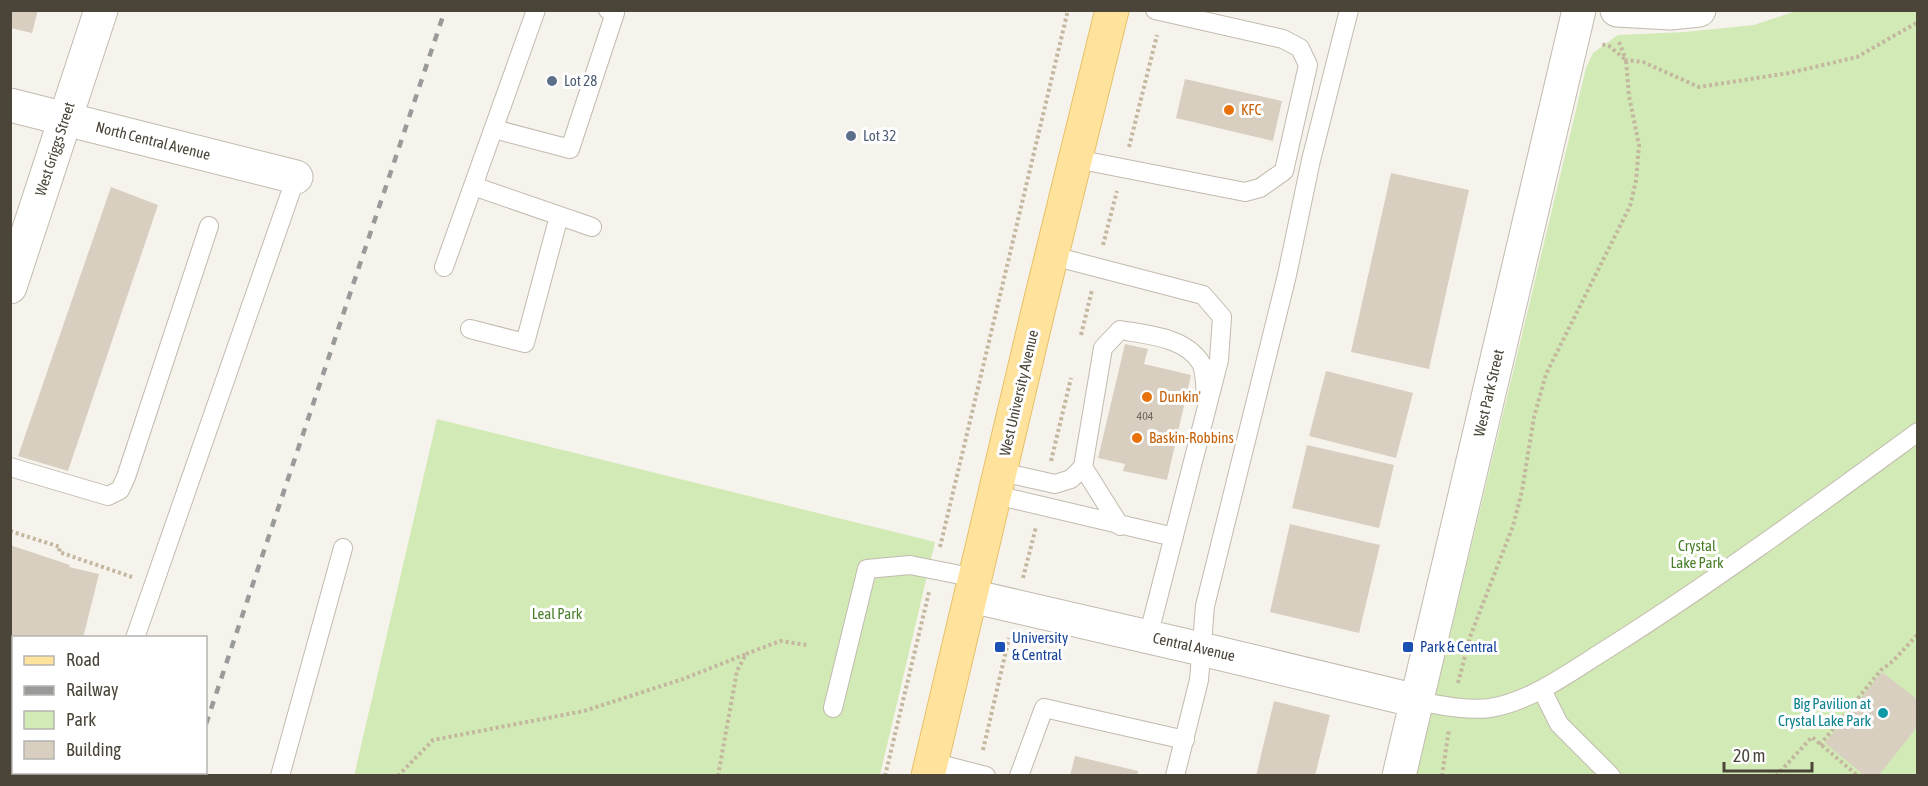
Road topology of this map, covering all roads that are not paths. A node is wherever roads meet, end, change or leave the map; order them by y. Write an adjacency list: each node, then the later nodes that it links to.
1 (101, 10): 11 (street, West Griggs Street)
2 (536, 10): 12 (lane)
3 (608, 10): 12 (lane)
4 (1112, 10): 13 (main road, West University Avenue)
5 (1155, 10): 13 (lane)
6 (1349, 10): 34 (lane)
7 (1579, 10): 36 (street, West Park Street)
8 (1699, 10): 9 (street)
9 (1617, 24)
10 (10, 105): 11 (street, North Central Avenue)
11 (64, 118): 14 (street, North Central Avenue); 21 (street, West Griggs Street)
12 (494, 129): 15 (lane)
13 (1076, 159): 19 (main road, West University Avenue)
14 (296, 177): 32 (lane)
15 (473, 186): 16 (lane); 20 (lane)
16 (559, 216): 18 (lane); 22 (lane)
17 (209, 226): 25 (lane)
18 (592, 227)
19 (1053, 256): 23 (lane); 27 (main road, West University Avenue)
20 (444, 267)
21 (10, 287)
22 (470, 329)
23 (1208, 406): 26 (lane); 29 (lane)
24 (1917, 432): 35 (lane)
25 (10, 467)
26 (1083, 467): 27 (lane); 28 (lane)
27 (998, 483): 28 (lane); 31 (main road, West University Avenue)
28 (1120, 526): 29 (lane)
29 (1174, 537): 33 (lane)
30 (343, 548): 41 (lane)
31 (973, 587): 33 (street, Central Avenue); 37 (lane); 39 (main road, West University Avenue)
32 (136, 636)
33 (1148, 636): 34 (street, Central Avenue)
34 (1201, 649): 36 (street, Central Avenue); 38 (lane)
35 (1542, 690): 36 (lane); 45 (lane)
36 (1417, 701): 44 (street, West Park Street)
37 (832, 708)
38 (1185, 740): 42 (lane); 43 (lane)
39 (930, 769): 40 (lane)
40 (982, 774)
41 (280, 776)
42 (1019, 776)
43 (1174, 776)
44 (1399, 776)
45 (1611, 776)

